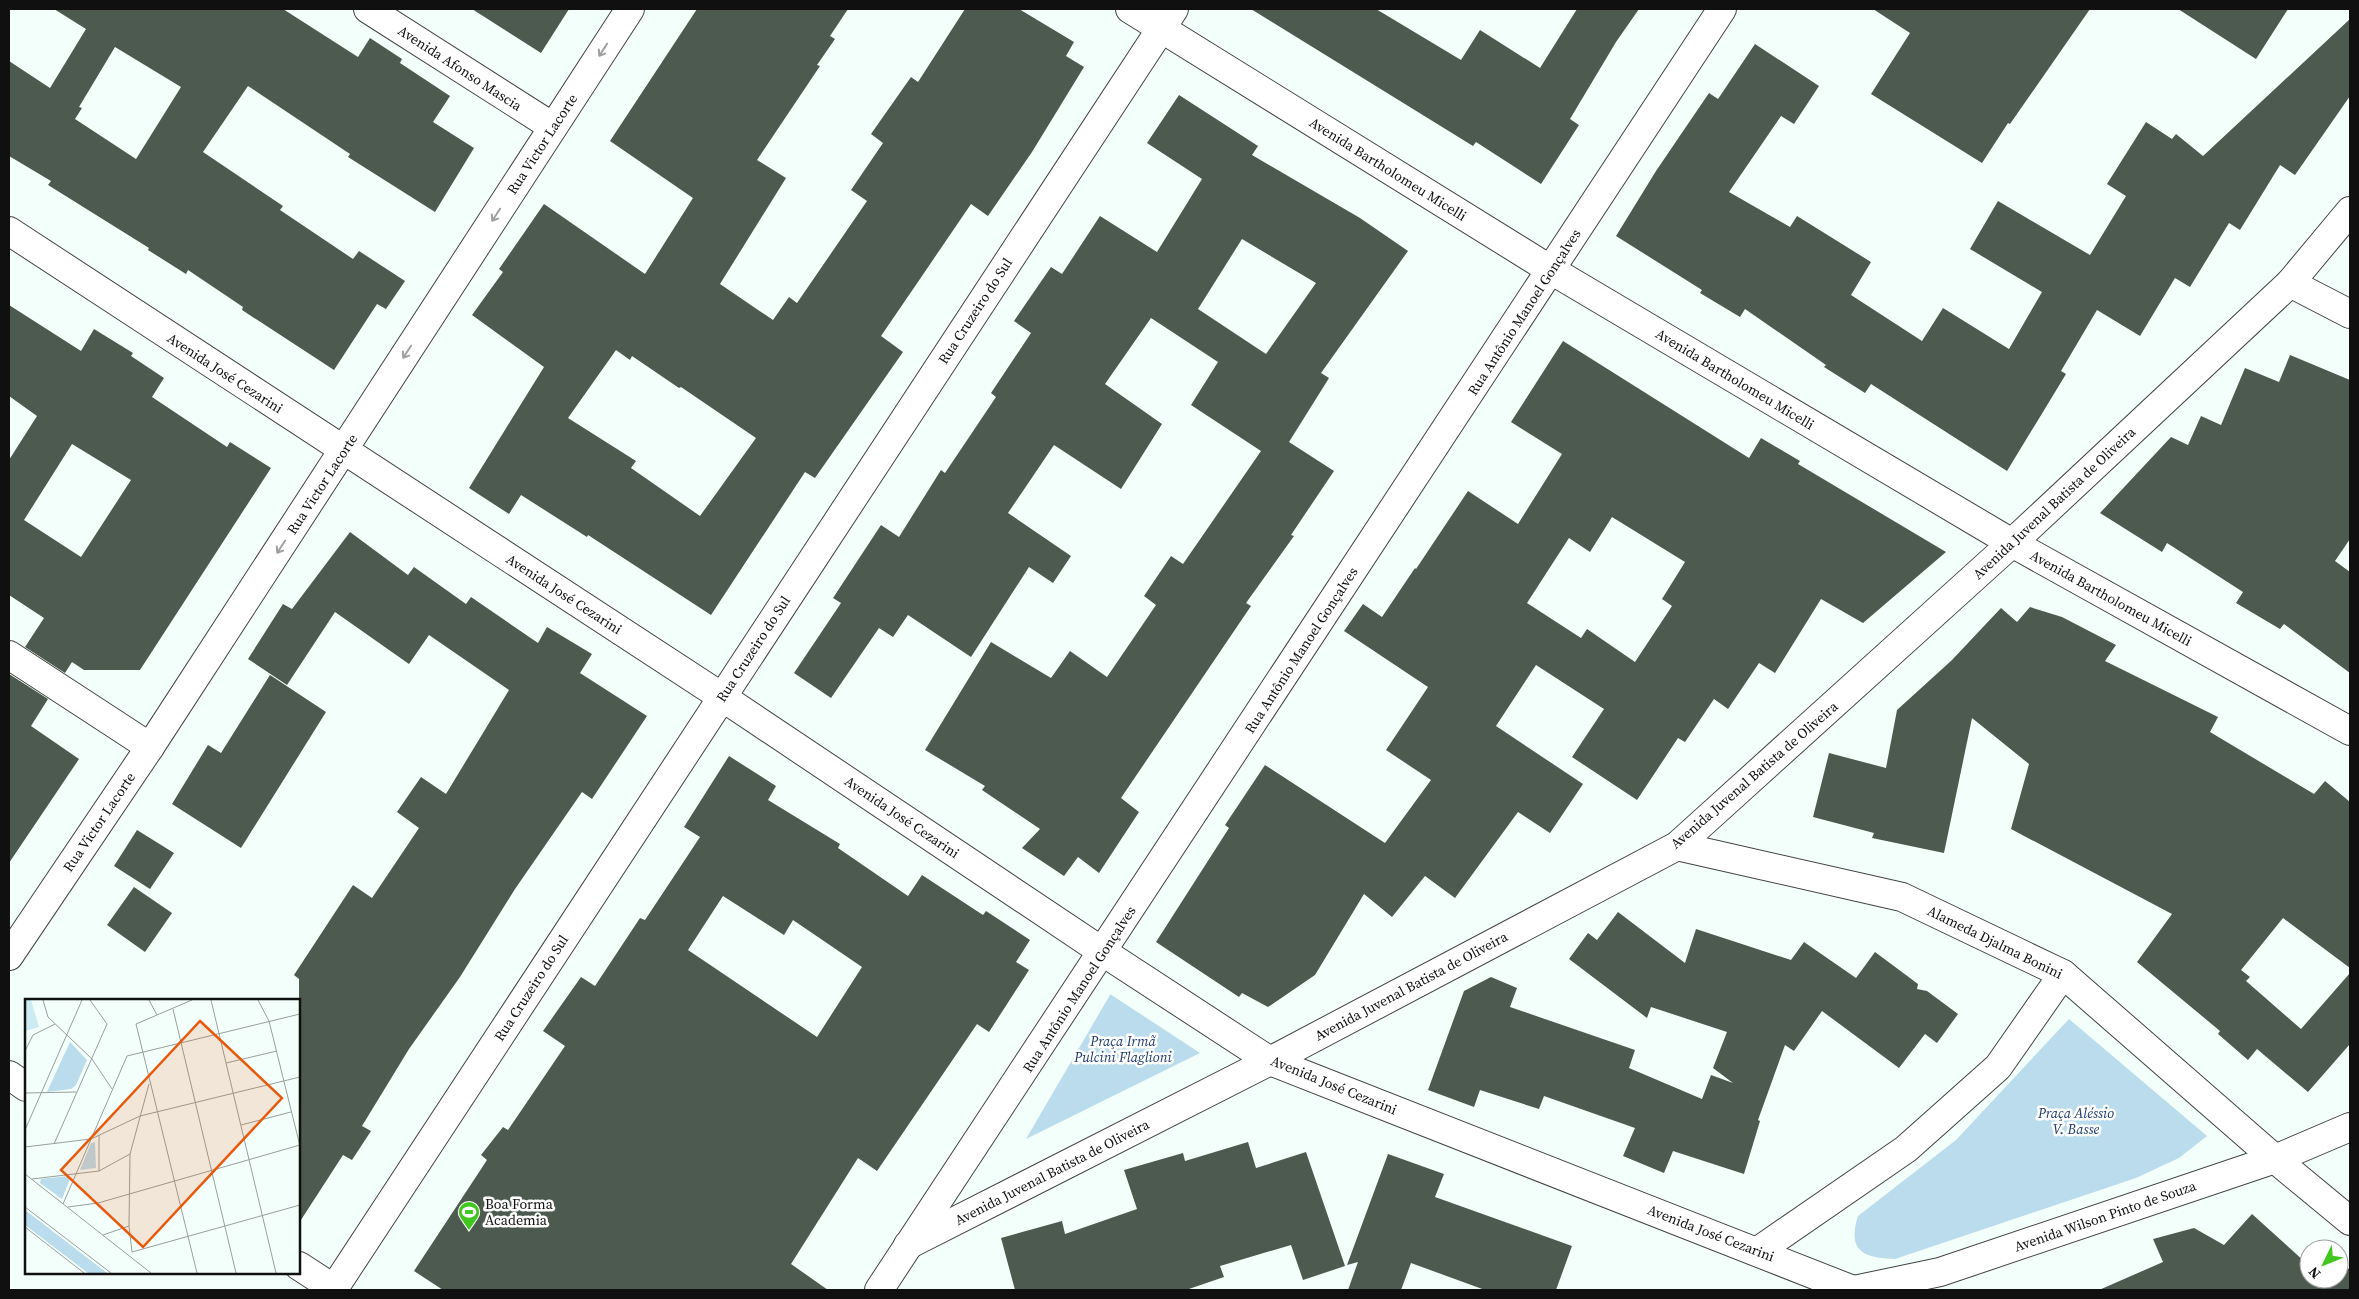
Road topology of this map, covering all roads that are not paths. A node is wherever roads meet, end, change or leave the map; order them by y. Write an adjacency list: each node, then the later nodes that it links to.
1 (368, 9): 6 (street, Avenida Afonso Mascia)
2 (630, 9): 6 (street, Rua Victor Lacorte, one-way to 6)
3 (1130, 9): 5 (street, Avenida Bartholomeu Micelli)
4 (1722, 9): 9 (street, Rua Antônio Manoel Gonçalves)
5 (1167, 18): 9 (street, Avenida Bartholomeu Micelli); 15 (street, Rua Cruzeiro do Sul)
6 (553, 127): 12 (street, Rua Victor Lacorte, one-way to 12)
7 (2350, 211): 10 (street, Avenida Juvenal Batista de Oliveira)
8 (9, 231): 12 (street, Avenida José Cezarini)
9 (1551, 270): 13 (street, Avenida Bartholomeu Micelli); 19 (street, Rua Antônio Manoel Gonçalves)
10 (2290, 283): 11 (street); 13 (street, Avenida Juvenal Batista de Oliveira)
11 (2350, 314)
12 (343, 451): 15 (street, Avenida José Cezarini); 17 (street, Rua Victor Lacorte, one-way to 17)
13 (2012, 543): 16 (street, Avenida Bartholomeu Micelli); 18 (street, Avenida Juvenal Batista de Oliveira)
14 (9, 655): 17 (street)
15 (722, 696): 19 (street, Avenida José Cezarini); 31 (street, Rua Cruzeiro do Sul)
16 (2350, 731)
17 (150, 747): 20 (street, Rua Victor Lacorte)
18 (1677, 846): 21 (street, Alameda Djalma Bonini); 22 (street, Avenida Juvenal Batista de Oliveira)
19 (1103, 952): 22 (street, Avenida José Cezarini); 28 (street, Rua Antônio Manoel Gonçalves)
20 (9, 956)
21 (2064, 974): 26 (street, Alameda Djalma Bonini); 29 (street)
22 (1270, 1061): 28 (street, Avenida Juvenal Batista de Oliveira); 29 (street, Avenida José Cezarini)
23 (9, 1075): 24 (street)
24 (25, 1086)
25 (2350, 1127): 26 (street, Avenida Wilson Pinto de Souza)
26 (2275, 1159): 27 (street, Alameda Djalma Bonini); 33 (street, Avenida Wilson Pinto de Souza)
27 (2350, 1221)
28 (908, 1245): 32 (street, Rua Antônio Manoel Gonçalves)
29 (1758, 1251): 33 (street, Avenida José Cezarini)
30 (300, 1267): 31 (street)
31 (335, 1290)
32 (879, 1290)
33 (1854, 1290)

